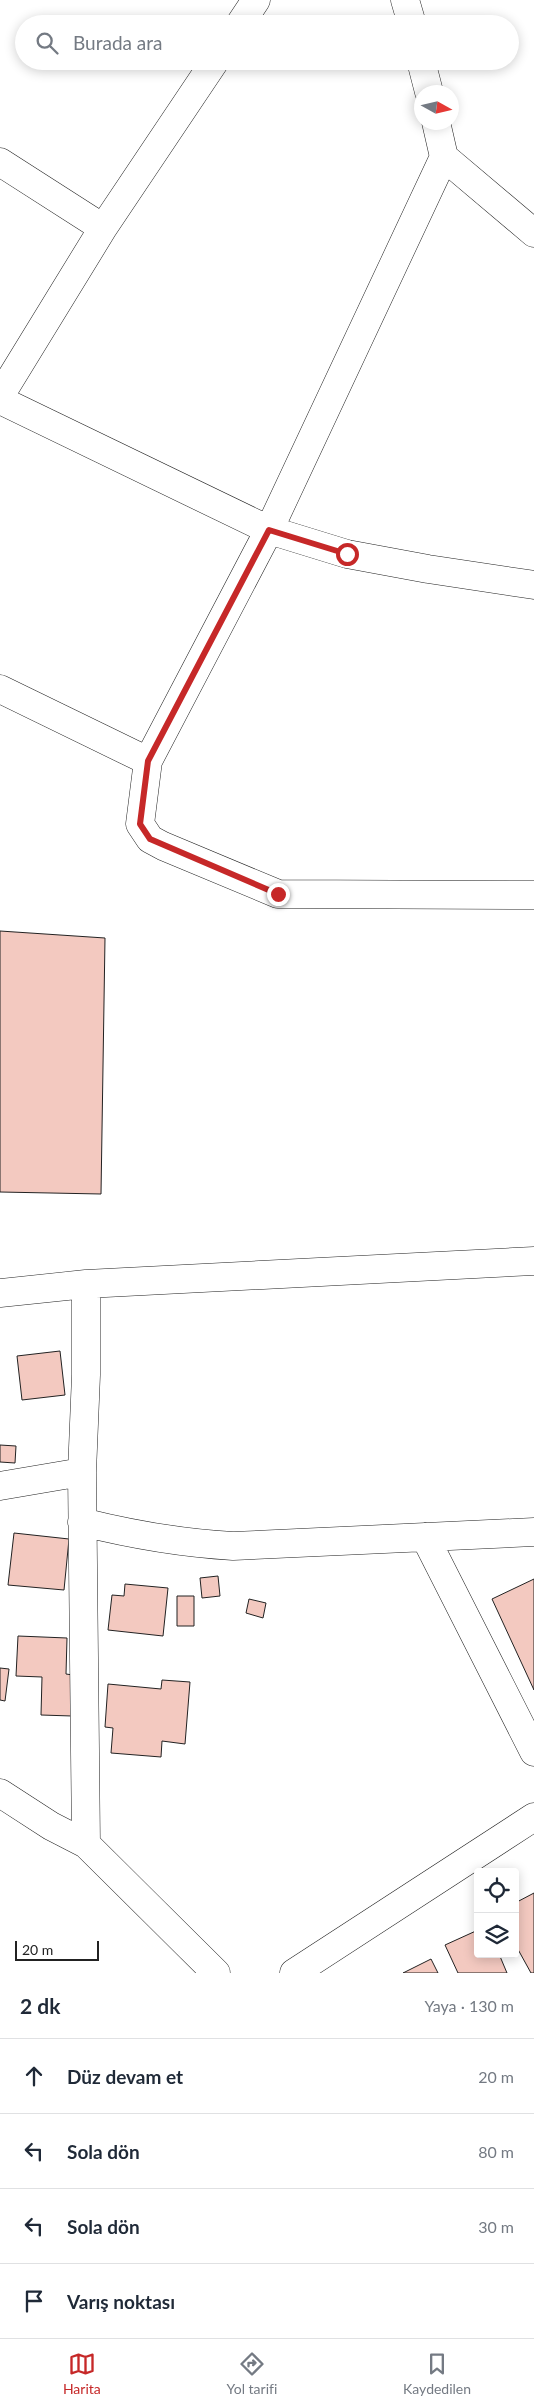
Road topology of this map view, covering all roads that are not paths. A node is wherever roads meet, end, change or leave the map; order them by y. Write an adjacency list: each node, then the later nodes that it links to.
1 (256, 0): 3 (street)
2 (405, 0): 4 (street)
3 (246, 15)
4 (409, 15)
5 (209, 70): 11 (street)
6 (423, 70): 7 (street)
7 (427, 85)
8 (438, 130): 9 (street)
9 (444, 157): 12 (street); 15 (street)
10 (0, 162): 11 (street)
11 (104, 228): 13 (street)
12 (534, 233)
13 (0, 396)
14 (0, 400): 15 (street)
15 (269, 530): 16 (street); 18 (street)
16 (534, 584)
17 (0, 689): 18 (street)
18 (148, 761): 19 (street)
19 (534, 895)
20 (534, 1261): 21 (street)
21 (86, 1284): 22 (street); 23 (street)
22 (0, 1293)
23 (82, 1472): 24 (street); 25 (street)
24 (0, 1486)
25 (82, 1522): 27 (street); 31 (street)
26 (534, 1532): 27 (street)
27 (425, 1537): 28 (street)
28 (534, 1752)
29 (0, 1793): 31 (street)
30 (534, 1816): 33 (street)
31 (86, 1844): 32 (street)
32 (216, 1973)
33 (294, 1973)

